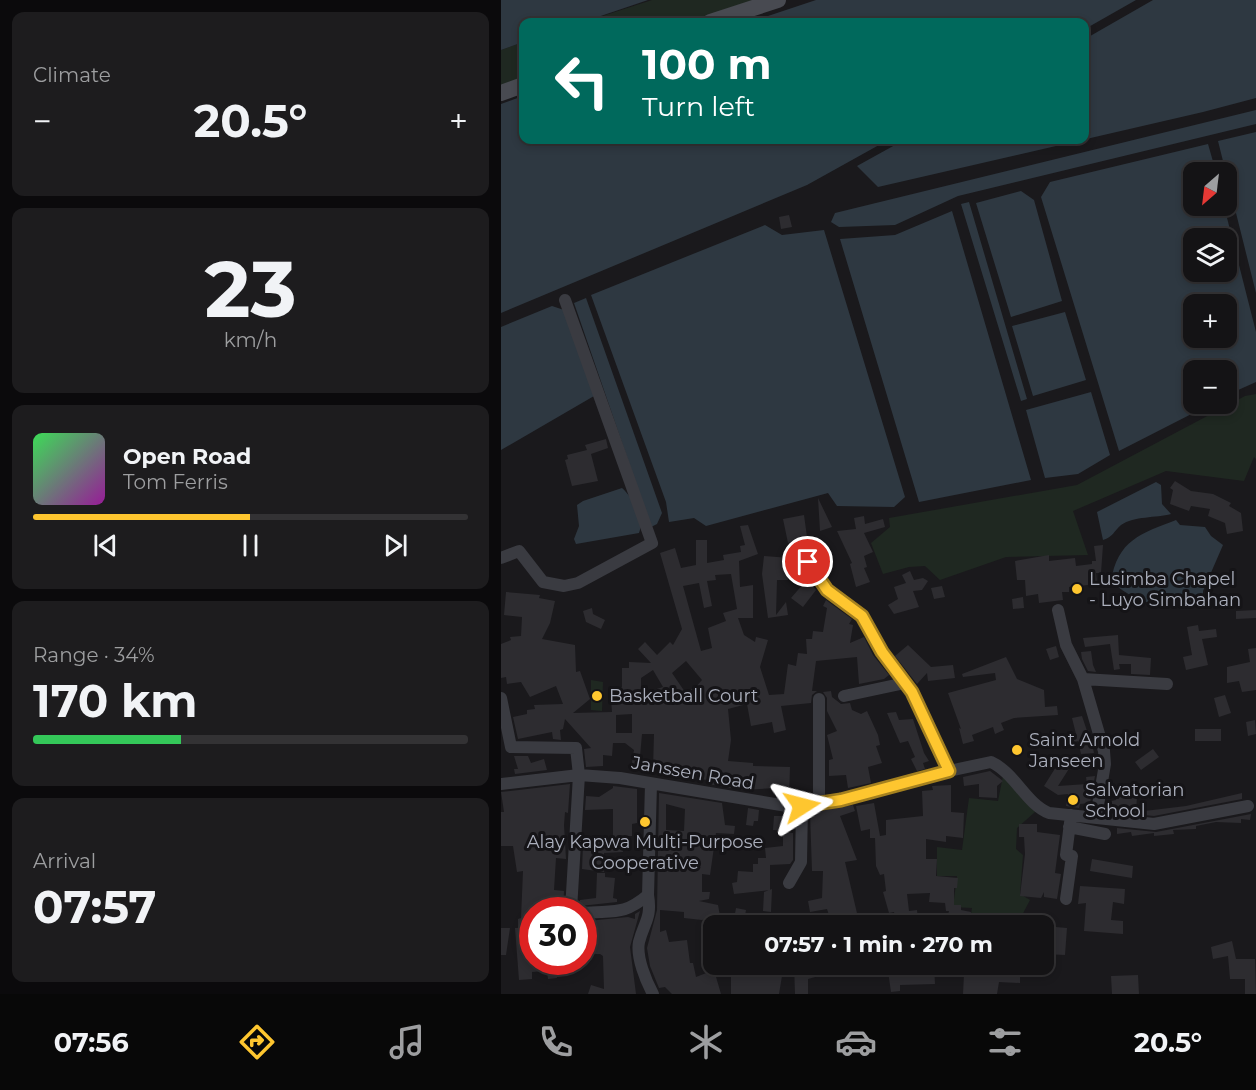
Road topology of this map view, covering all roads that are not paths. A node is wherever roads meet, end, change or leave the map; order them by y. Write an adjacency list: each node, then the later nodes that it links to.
1 (778, 0): 2 (street)
2 (722, 18)
3 (519, 87): 4 (street)
4 (501, 93)
5 (565, 300): 7 (street)
6 (800, 547): 10 (street)
7 (501, 558)
8 (1059, 610): 9 (street)
9 (1083, 679): 11 (street); 22 (street)
10 (905, 683): 12 (street); 15 (street)
11 (1167, 684)
12 (844, 696)
13 (501, 698): 16 (street)
14 (819, 699): 19 (street)
15 (949, 771): 19 (street, Janssen Road); 23 (street, Janssen Road)
16 (579, 775): 17 (street, Janssen Road); 18 (street, Janssen Road); 27 (street)
17 (501, 784)
18 (651, 784): 20 (street, Janssen Road); 26 (street)
19 (819, 804): 20 (street, Janssen Road)
20 (802, 806): 25 (street)
21 (1248, 806): 22 (street, Janssen Road)
22 (1096, 817): 23 (street, Janssen Road)
23 (1070, 821): 24 (street); 28 (street)
24 (1105, 834)
25 (789, 884)
26 (648, 895): 29 (street); 30 (street)
27 (572, 897)
28 (1066, 899)
29 (597, 912)
30 (653, 994)

